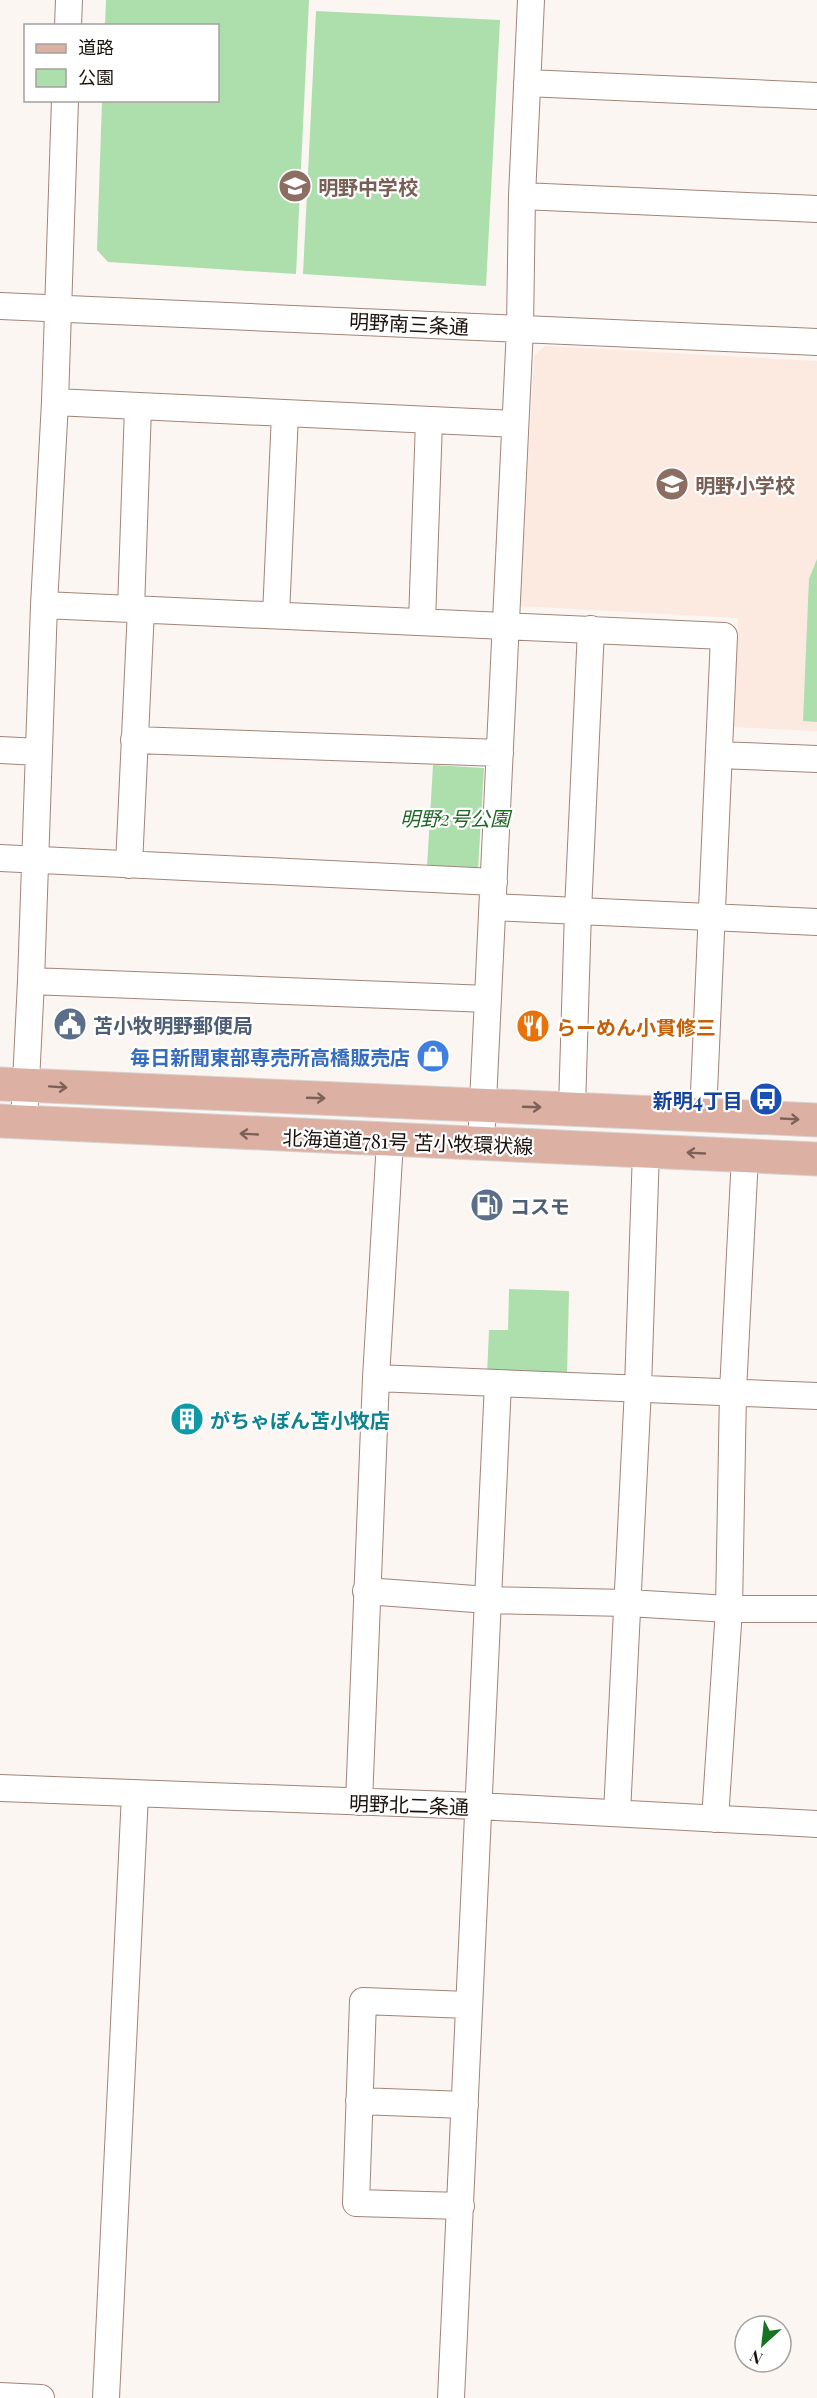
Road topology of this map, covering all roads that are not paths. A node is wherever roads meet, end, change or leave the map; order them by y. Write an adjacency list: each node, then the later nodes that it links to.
1 (69, 0): 3 (street)
2 (531, 0): 4 (street)
3 (68, 24)
4 (528, 83): 5 (street); 7 (street)
5 (817, 96)
6 (65, 102): 10 (street)
7 (522, 195): 8 (street); 11 (street)
8 (817, 209)
9 (0, 306): 10 (street, 明野南三条通)
10 (58, 308): 11 (street, 明野南三条通); 13 (street)
11 (520, 328): 12 (street, 明野南三条通); 17 (street)
12 (817, 342)
13 (55, 402): 14 (street); 18 (street)
14 (138, 407): 15 (street); 19 (street)
15 (285, 414): 16 (street); 20 (street)
16 (429, 421): 17 (street); 21 (street)
17 (515, 424): 22 (street)
18 (44, 605): 19 (street); 26 (street)
19 (136, 609): 20 (street); 24 (street)
20 (276, 615): 21 (street)
21 (422, 622): 22 (street)
22 (506, 625): 23 (street); 27 (street)
23 (591, 629): 28 (street); 35 (street)
24 (134, 740): 27 (street); 32 (street)
25 (0, 750): 26 (street)
26 (39, 752): 31 (street)
27 (500, 753): 33 (street)
28 (719, 755): 29 (street); 36 (street)
29 (817, 759)
30 (0, 858): 31 (street)
31 (35, 860): 32 (street); 38 (street)
32 (129, 865): 33 (street)
33 (494, 882): 34 (street)
34 (492, 907): 35 (street); 39 (street)
35 (578, 911): 36 (street); 42 (street)
36 (712, 918): 37 (street); 43 (street)
37 (817, 922)
38 (31, 981): 39 (street); 40 (street)
39 (488, 999): 41 (street)
40 (13, 1084): 41 (main road, 北海道道781号 苫小牧環状線, one-way to 41); 45 (street)
41 (483, 1106): 42 (main road, 北海道道781号 苫小牧環状線, one-way to 42); 47 (street)
42 (572, 1108): 43 (main road, 北海道道781号 苫小牧環状線)
43 (703, 1114): 44 (main road, 北海道道781号 苫小牧環状線, one-way to 44)
44 (817, 1120)
45 (12, 1122): 46 (main road, 北海道道781号 苫小牧環状線, one-way to 45)
46 (390, 1141): 47 (main road, 北海道道781号 苫小牧環状線); 51 (street)
47 (482, 1144): 48 (main road, 北海道道781号 苫小牧環状線)
48 (646, 1151): 49 (main road, 北海道道781号 苫小牧環状線, one-way to 48); 53 (street)
49 (745, 1156): 50 (main road, 北海道道781号 苫小牧環状線); 54 (street)
50 (817, 1159)
51 (376, 1378): 52 (street); 56 (street)
52 (498, 1383): 53 (street); 57 (street)
53 (638, 1388): 54 (street); 58 (street)
54 (733, 1391): 55 (street); 59 (street)
55 (817, 1396)
56 (366, 1591): 57 (street); 63 (street)
57 (488, 1600): 58 (street); 64 (street)
58 (628, 1604): 59 (street); 65 (street)
59 (729, 1609): 60 (street); 66 (street)
60 (817, 1609)
61 (0, 1788): 62 (street, 明野北二条通)
62 (135, 1794): 63 (street, 明野北二条通); 74 (street)
63 (358, 1802): 64 (street, 明野北二条通)
64 (478, 1806): 65 (street, 明野北二条通); 68 (street)
65 (617, 1813): 66 (street, 明野北二条通)
66 (715, 1819): 67 (street, 明野北二条通)
67 (817, 1822)
68 (468, 2005): 69 (street); 70 (street)
69 (359, 2102): 70 (street); 71 (street)
70 (465, 2105): 71 (street)
71 (461, 2206): 75 (street)
72 (0, 2396): 73 (street)
73 (41, 2398)
74 (106, 2398)
75 (451, 2398)

